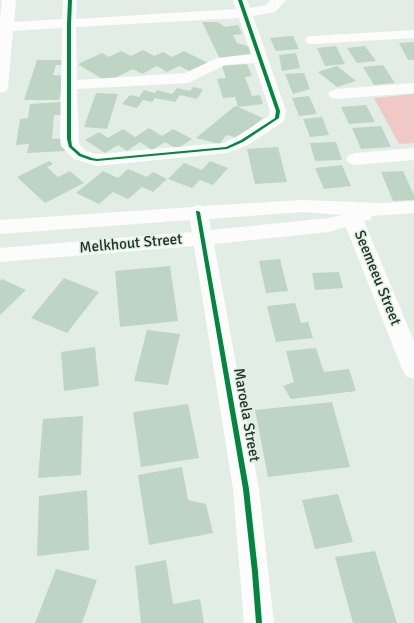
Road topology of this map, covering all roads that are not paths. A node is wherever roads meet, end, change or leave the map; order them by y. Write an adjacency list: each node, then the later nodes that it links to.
1 (9, 0): 6 (street)
2 (70, 0): 5 (street)
3 (279, 0): 4 (street)
4 (242, 6): 5 (street); 9 (street)
5 (69, 24): 6 (street); 10 (street)
6 (7, 27): 11 (street)
7 (414, 34): 8 (street)
8 (312, 40)
9 (259, 58): 10 (street); 10 (street)
10 (70, 85)
11 (0, 88)
12 (414, 88): 13 (street)
13 (336, 94)
14 (414, 154): 15 (street)
15 (355, 159)
16 (414, 207): 18 (street, Melkhout Street)
17 (198, 212): 18 (street, Melkhout Street); 19 (street, Melkhout Street); 20 (street, Maroela Street)
18 (351, 213): 20 (street, Melkhout Street); 22 (street, Seemeeu Street)
19 (0, 227)
20 (204, 238): 21 (street, Melkhout Street); 23 (street, Maroela Street)
21 (0, 255)
22 (414, 369)
23 (259, 623)

